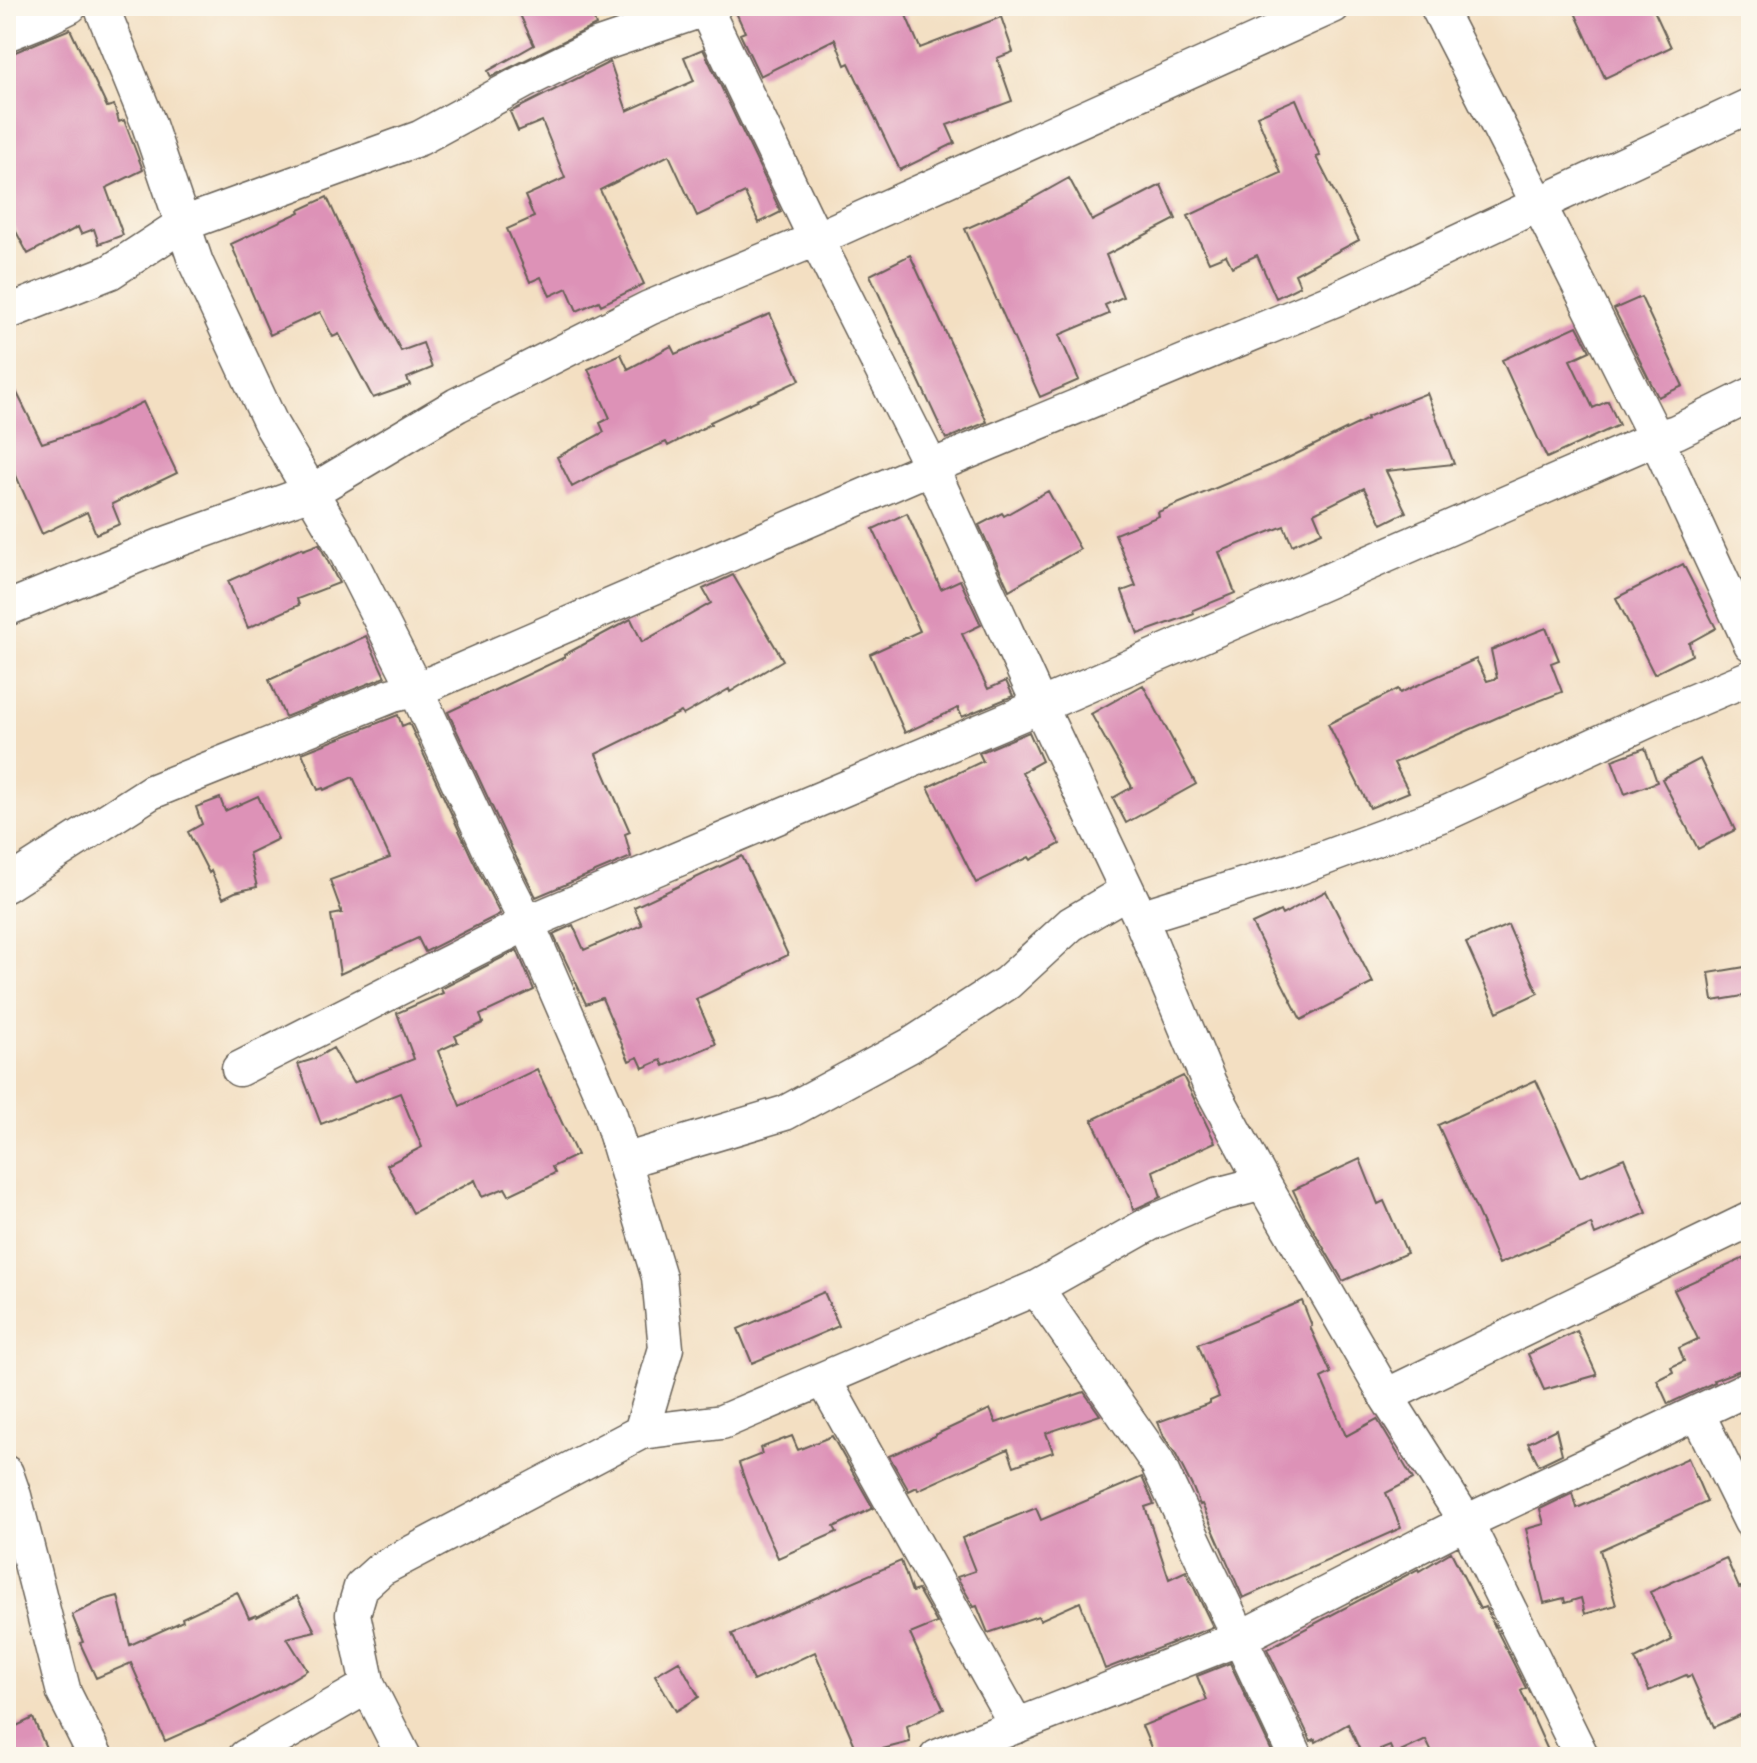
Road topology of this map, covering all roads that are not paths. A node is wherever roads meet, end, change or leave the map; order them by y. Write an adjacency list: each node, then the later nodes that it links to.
1 (70, 6): 6 (street)
2 (101, 6): 9 (street)
3 (1333, 6): 10 (street)
4 (1437, 6): 8 (street)
5 (708, 7): 9 (street); 10 (street)
6 (6, 34)
7 (1751, 105): 8 (street)
8 (1538, 203): 13 (street); 14 (street)
9 (183, 224): 11 (street); 15 (street)
10 (816, 239): 14 (street); 15 (street)
11 (6, 313)
12 (1751, 395): 13 (street)
13 (1656, 438): 17 (street); 20 (street)
14 (931, 467): 19 (street); 20 (street)
15 (311, 492): 16 (street); 19 (street)
16 (6, 609)
17 (1751, 644)
18 (1751, 677): 22 (street)
19 (416, 690): 21 (street); 23 (street)
20 (1040, 706): 22 (street); 23 (street)
21 (6, 885)
22 (1134, 904): 25 (street); 26 (street)
23 (527, 923): 24 (street); 25 (street)
24 (239, 1069)
25 (624, 1161): 33 (street)
26 (1263, 1183): 28 (street); 31 (street)
27 (1751, 1219): 31 (street)
28 (1036, 1288): 29 (street); 37 (street)
29 (824, 1380): 33 (street); 39 (street)
30 (1751, 1387): 32 (street)
31 (1386, 1396): 35 (street)
32 (1697, 1413): 35 (street); 36 (street)
33 (641, 1432): 38 (street)
34 (6, 1473): 40 (street)
35 (1466, 1522): 37 (street); 45 (street)
36 (1751, 1522)
37 (1240, 1638): 39 (street); 44 (street)
38 (368, 1686): 41 (street); 42 (street)
39 (1017, 1726): 43 (street)
40 (96, 1757)
41 (245, 1757)
42 (404, 1757)
43 (937, 1757)
44 (1296, 1757)
45 (1582, 1757)

